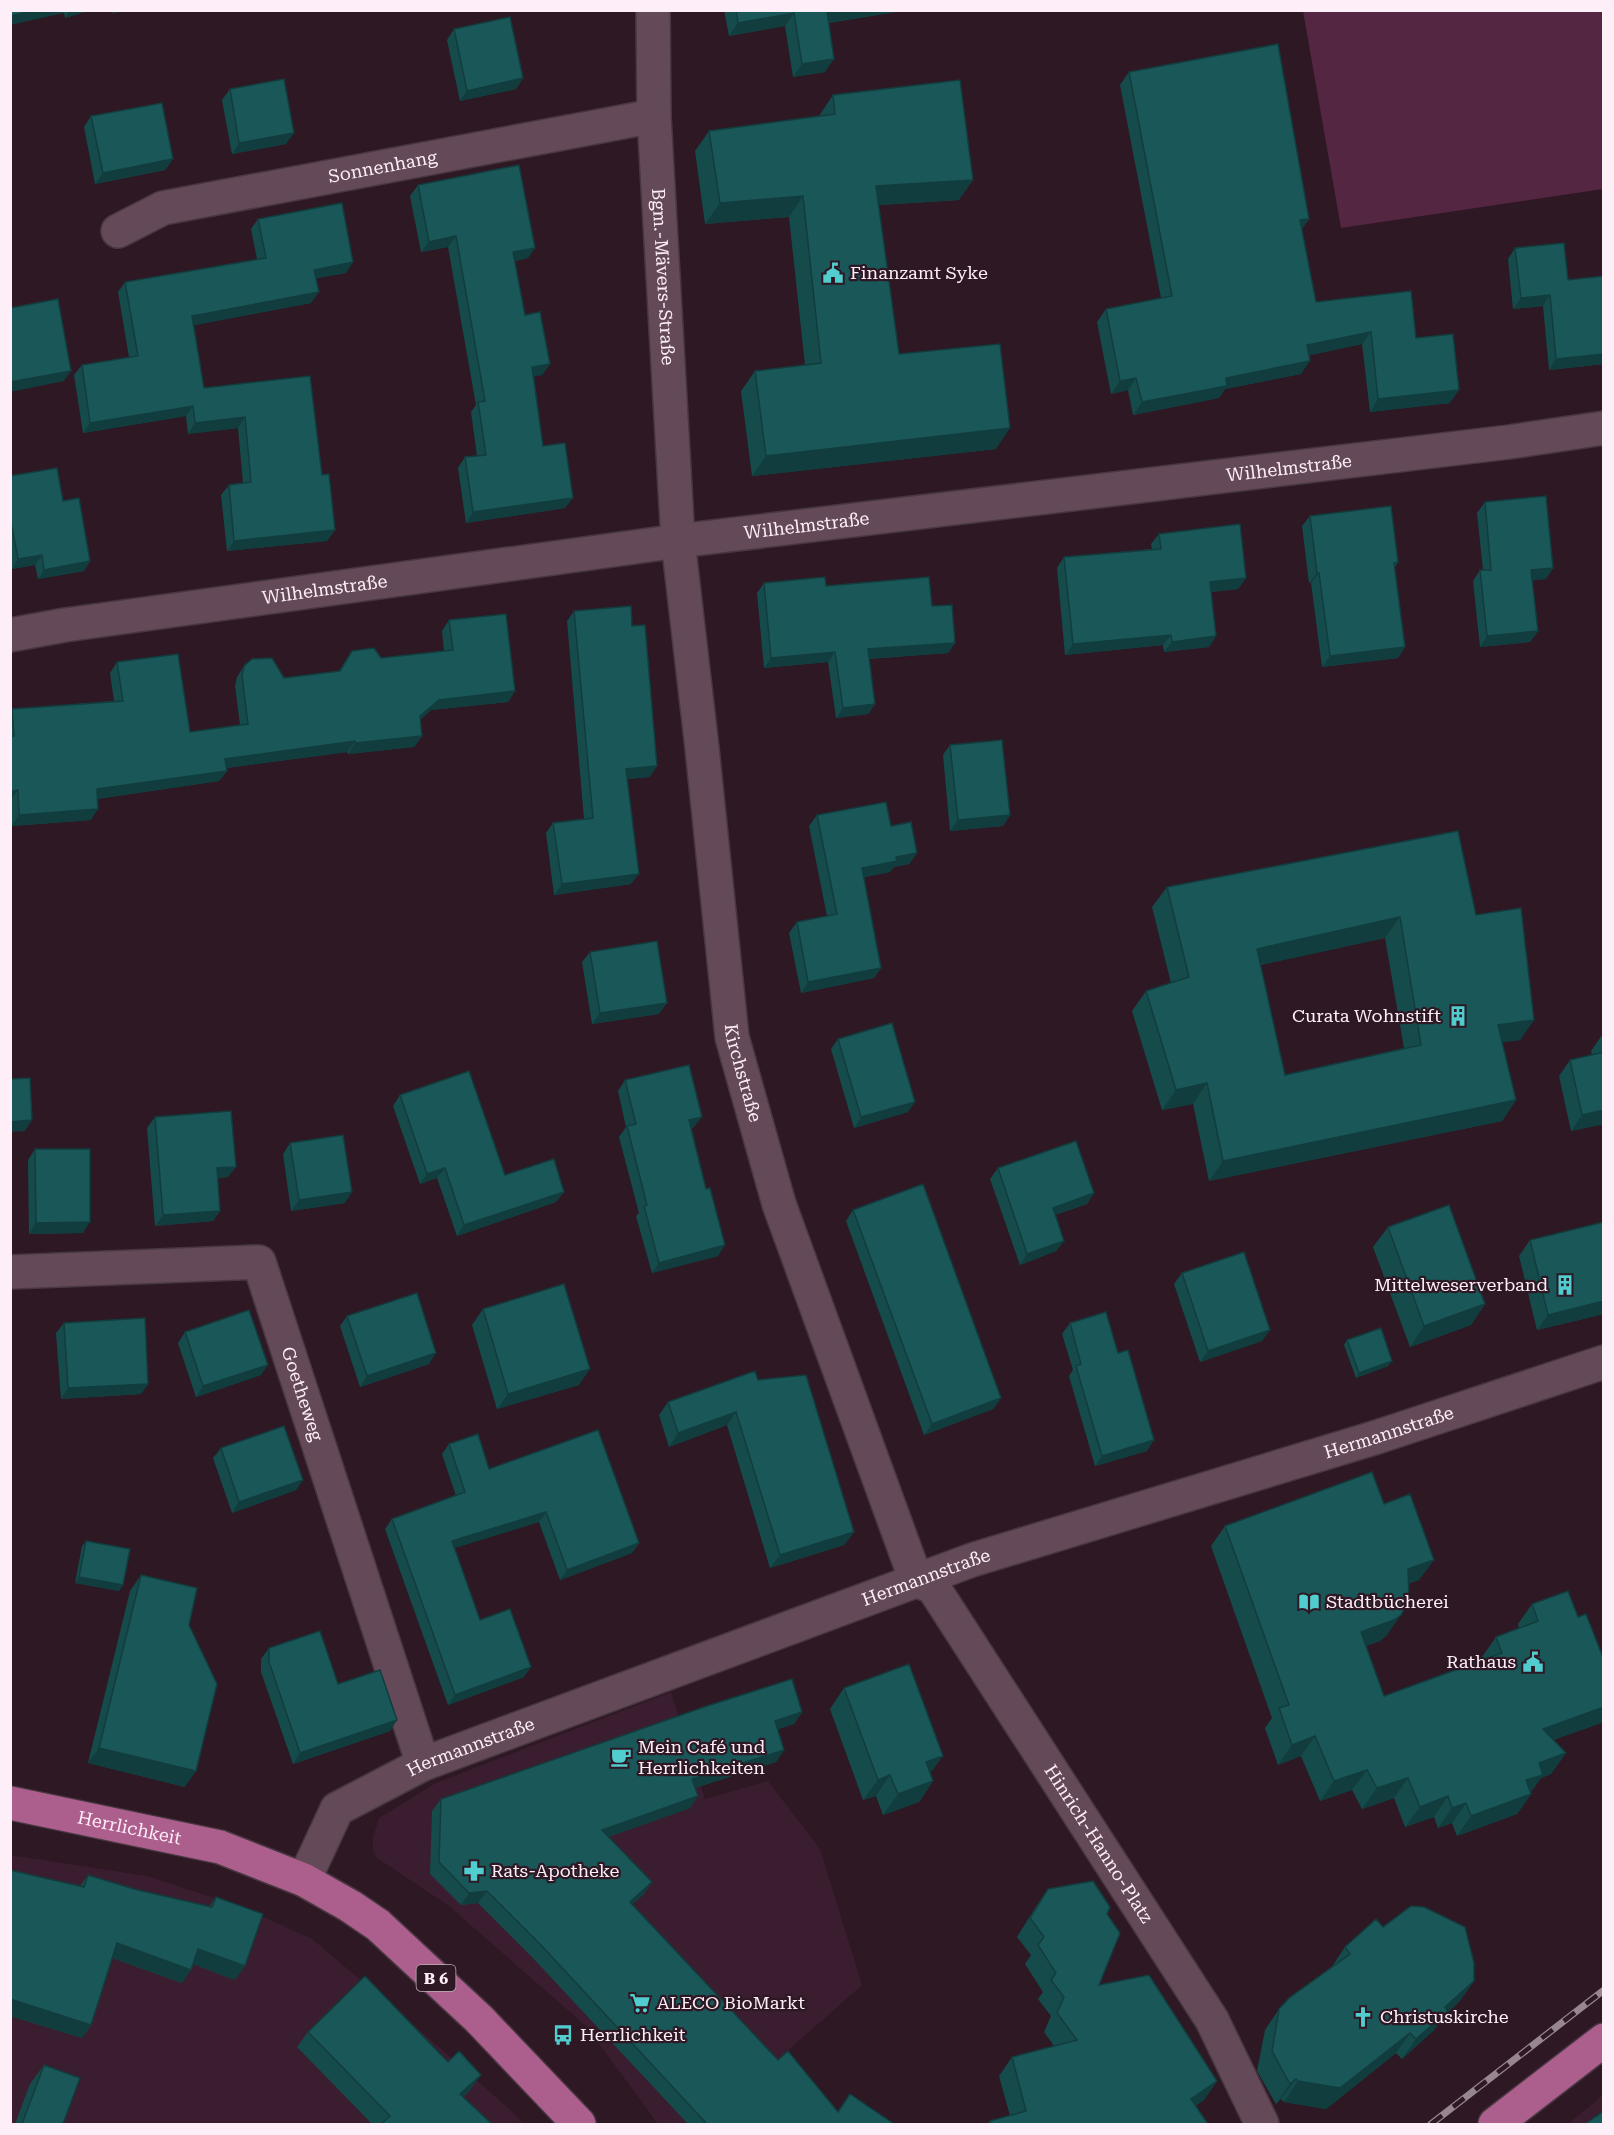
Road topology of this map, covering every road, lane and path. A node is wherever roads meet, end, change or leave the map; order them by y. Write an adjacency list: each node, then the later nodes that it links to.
1 (653, 10): 2 (street, Bgm.-Mävers-Straße)
2 (654, 116): 3 (street, Sonnenhang); 5 (street, Bgm.-Mävers-Straße)
3 (118, 231)
4 (1604, 428): 5 (street, Wilhelmstraße)
5 (678, 542): 6 (street, Wilhelmstraße); 9 (street, Kirchstraße)
6 (10, 635)
7 (10, 1272): 10 (street, Goetheweg)
8 (1604, 1362): 9 (street, Hermannstraße)
9 (916, 1580): 10 (street, Hermannstraße); 15 (street, Hinrich-Hanno-Platz)
10 (423, 1764): 12 (street, Hermannstraße)
11 (10, 1803): 12 (main road, Herrlichkeit / B 6)
12 (304, 1880): 14 (main road, Herrlichkeit / B 6)
13 (1604, 2040): 16 (main road)
14 (579, 2124)
15 (1262, 2124)
16 (1495, 2124)

